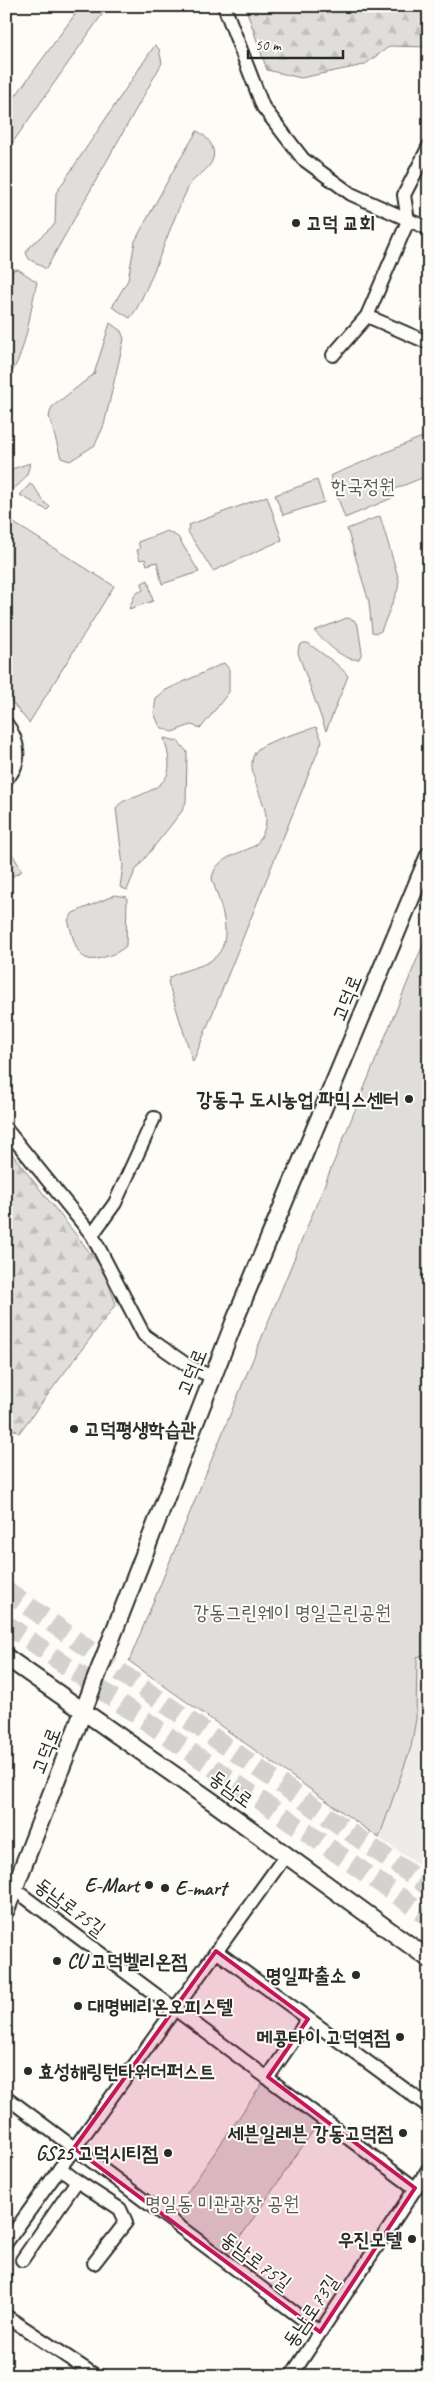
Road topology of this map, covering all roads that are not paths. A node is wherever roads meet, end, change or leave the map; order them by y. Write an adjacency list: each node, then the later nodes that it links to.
1 (224, 6): 3 (street)
2 (429, 146): 3 (street)
3 (408, 221): 4 (street); 5 (street)
4 (429, 229)
5 (367, 316): 6 (street); 7 (street)
6 (429, 343)
7 (333, 355)
8 (6, 722): 9 (street)
9 (6, 778)
10 (429, 855): 14 (main road, 고덕로)
11 (154, 1118): 13 (street)
12 (6, 1129): 13 (street)
13 (92, 1235): 14 (street)
14 (213, 1377): 16 (main road, 고덕로)
15 (6, 1657): 16 (main road, 동남로)
16 (84, 1710): 17 (main road, 동남로); 18 (main road, 고덕로)
17 (286, 1855): 20 (street); 21 (main road, 동남로)
18 (14, 1889): 19 (main road, 고덕로); 22 (street, 동남로75길)
19 (6, 1910)
20 (216, 1951): 22 (street); 23 (street)
21 (429, 1959)
22 (175, 2008): 24 (street, 동남로75길); 27 (street)
23 (308, 2019): 24 (street); 26 (street)
24 (268, 2077): 31 (street, 동남로75길)
25 (6, 2097): 27 (street, 동남로75길)
26 (429, 2107)
27 (74, 2148): 28 (street); 36 (street, 동남로75길)
28 (60, 2168): 30 (street); 32 (street)
29 (429, 2168): 31 (street, 동남로73길)
30 (77, 2181): 33 (street); 34 (street)
31 (415, 2188): 36 (street, 동남로73길)
32 (6, 2243)
33 (22, 2260)
34 (94, 2263)
35 (6, 2316): 37 (street)
36 (320, 2332): 38 (street, 동남로73길)
37 (96, 2376)
38 (291, 2376)

